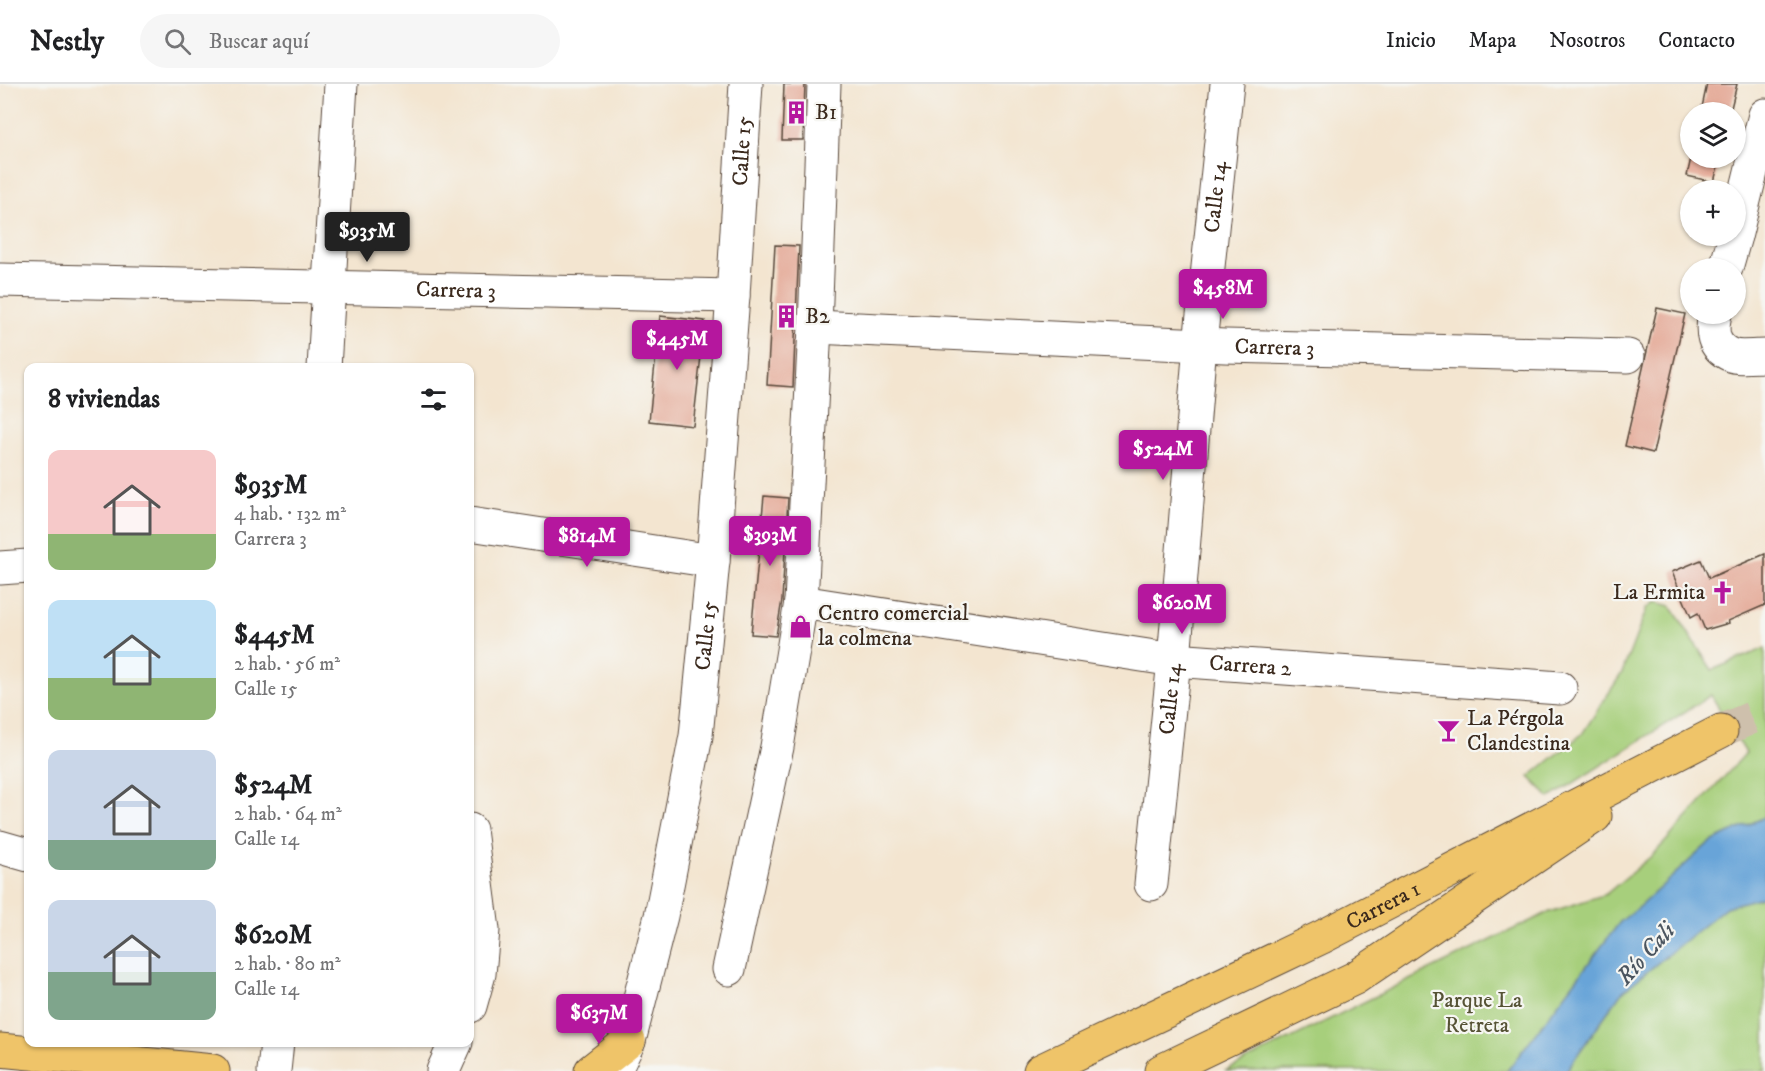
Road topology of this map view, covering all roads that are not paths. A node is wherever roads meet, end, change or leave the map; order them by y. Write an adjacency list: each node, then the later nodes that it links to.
1 (341, 84): 8 (street)
2 (746, 84): 9 (street, Calle 15)
3 (824, 84): 11 (street)
4 (1227, 84): 12 (street, Calle 14)
5 (1765, 116): 6 (street)
6 (1746, 191)
7 (0, 280): 8 (street, Carrera 3)
8 (330, 287): 9 (street, Carrera 3); 15 (street)
9 (733, 296): 17 (street, Calle 15)
10 (1713, 324): 14 (street)
11 (815, 327): 12 (street, Carrera 3); 20 (street)
12 (1200, 344): 13 (street, Carrera 3); 21 (street, Calle 14)
13 (1628, 356)
14 (1765, 356)
15 (324, 363)
16 (474, 525): 17 (street)
17 (713, 561): 29 (street, Calle 15)
18 (24, 566): 19 (street)
19 (0, 568)
20 (801, 602): 21 (street, Carrera 2); 27 (street)
21 (1174, 660): 22 (street, Carrera 2); 26 (street, Calle 14)
22 (1560, 688)
23 (0, 847): 24 (street)
24 (24, 854)
25 (474, 861): 28 (street)
26 (1151, 884)
27 (729, 969)
28 (474, 992)
29 (629, 1041): 36 (main road); 37 (street, Calle 15)
30 (276, 1047): 34 (street)
31 (454, 1047): 35 (street)
32 (0, 1050): 33 (main road)
33 (213, 1071)
34 (274, 1071)
35 (443, 1071)
36 (591, 1071)
37 (615, 1071)
38 (1040, 1071): 39 (main road, Carrera 1)
39 (1161, 1071)

